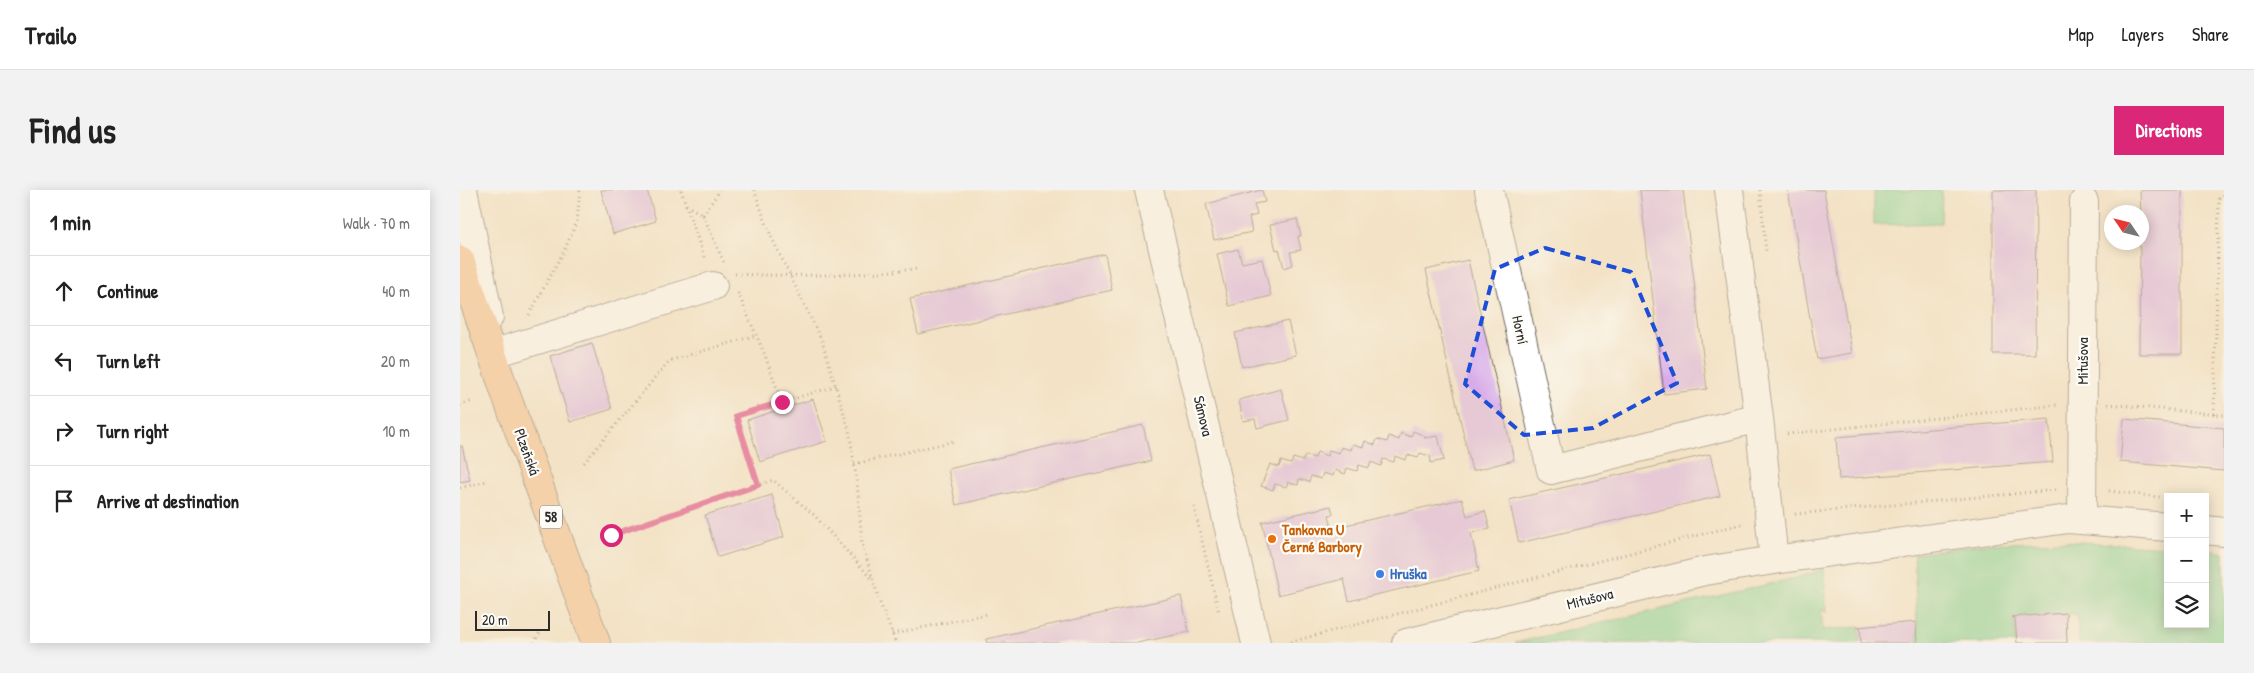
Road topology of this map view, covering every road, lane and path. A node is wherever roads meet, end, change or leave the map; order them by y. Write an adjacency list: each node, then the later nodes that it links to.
1 (463, 190): 21 (street)
2 (580, 190): 19 (path)
3 (681, 190): 12 (path)
4 (720, 190): 13 (path)
5 (754, 190): 17 (path)
6 (1149, 190): 50 (street, Sámova)
7 (1489, 190): 29 (street, Horní)
8 (1729, 190): 29 (street)
9 (1760, 190): 14 (path)
10 (2224, 195): 27 (path)
11 (2084, 202): 25 (street, Mitušova)
12 (686, 205): 13 (path); 18 (path)
13 (703, 215): 18 (path)
14 (1767, 258)
15 (460, 260): 21 (main road, Plzeňská / 58)
16 (916, 269): 17 (path)
17 (790, 276): 18 (path); 22 (path)
18 (726, 279): 20 (path); 21 (street)
19 (528, 318)
20 (757, 335): 24 (path); 32 (path)
21 (494, 353): 48 (main road, Plzeňská / 58)
22 (836, 386): 24 (path); 33 (path)
23 (473, 401): 26 (path)
24 (782, 402): 35 (path)
25 (2083, 402): 27 (path); 30 (path); 37 (street, Mitušova)
26 (460, 405)
27 (2214, 414): 28 (path)
28 (2224, 415)
29 (1759, 418): 42 (street)
30 (1783, 434)
31 (954, 441): 33 (path)
32 (584, 462)
33 (854, 464): 43 (path)
34 (487, 481): 36 (path)
35 (758, 485): 41 (path); 43 (path)
36 (460, 488)
37 (2082, 520): 38 (street, Mitušova); 42 (street, Mitušova)
38 (2164, 527)
39 (2209, 530): 40 (street)
40 (2224, 532)
41 (611, 535)
42 (1774, 560): 51 (street, Mitušova)
43 (873, 580): 46 (path)
44 (987, 614): 46 (path)
45 (540, 632): 47 (path)
46 (892, 634): 49 (path)
47 (534, 643)
48 (596, 643)
49 (896, 643)
50 (1256, 643)
51 (1406, 643)

